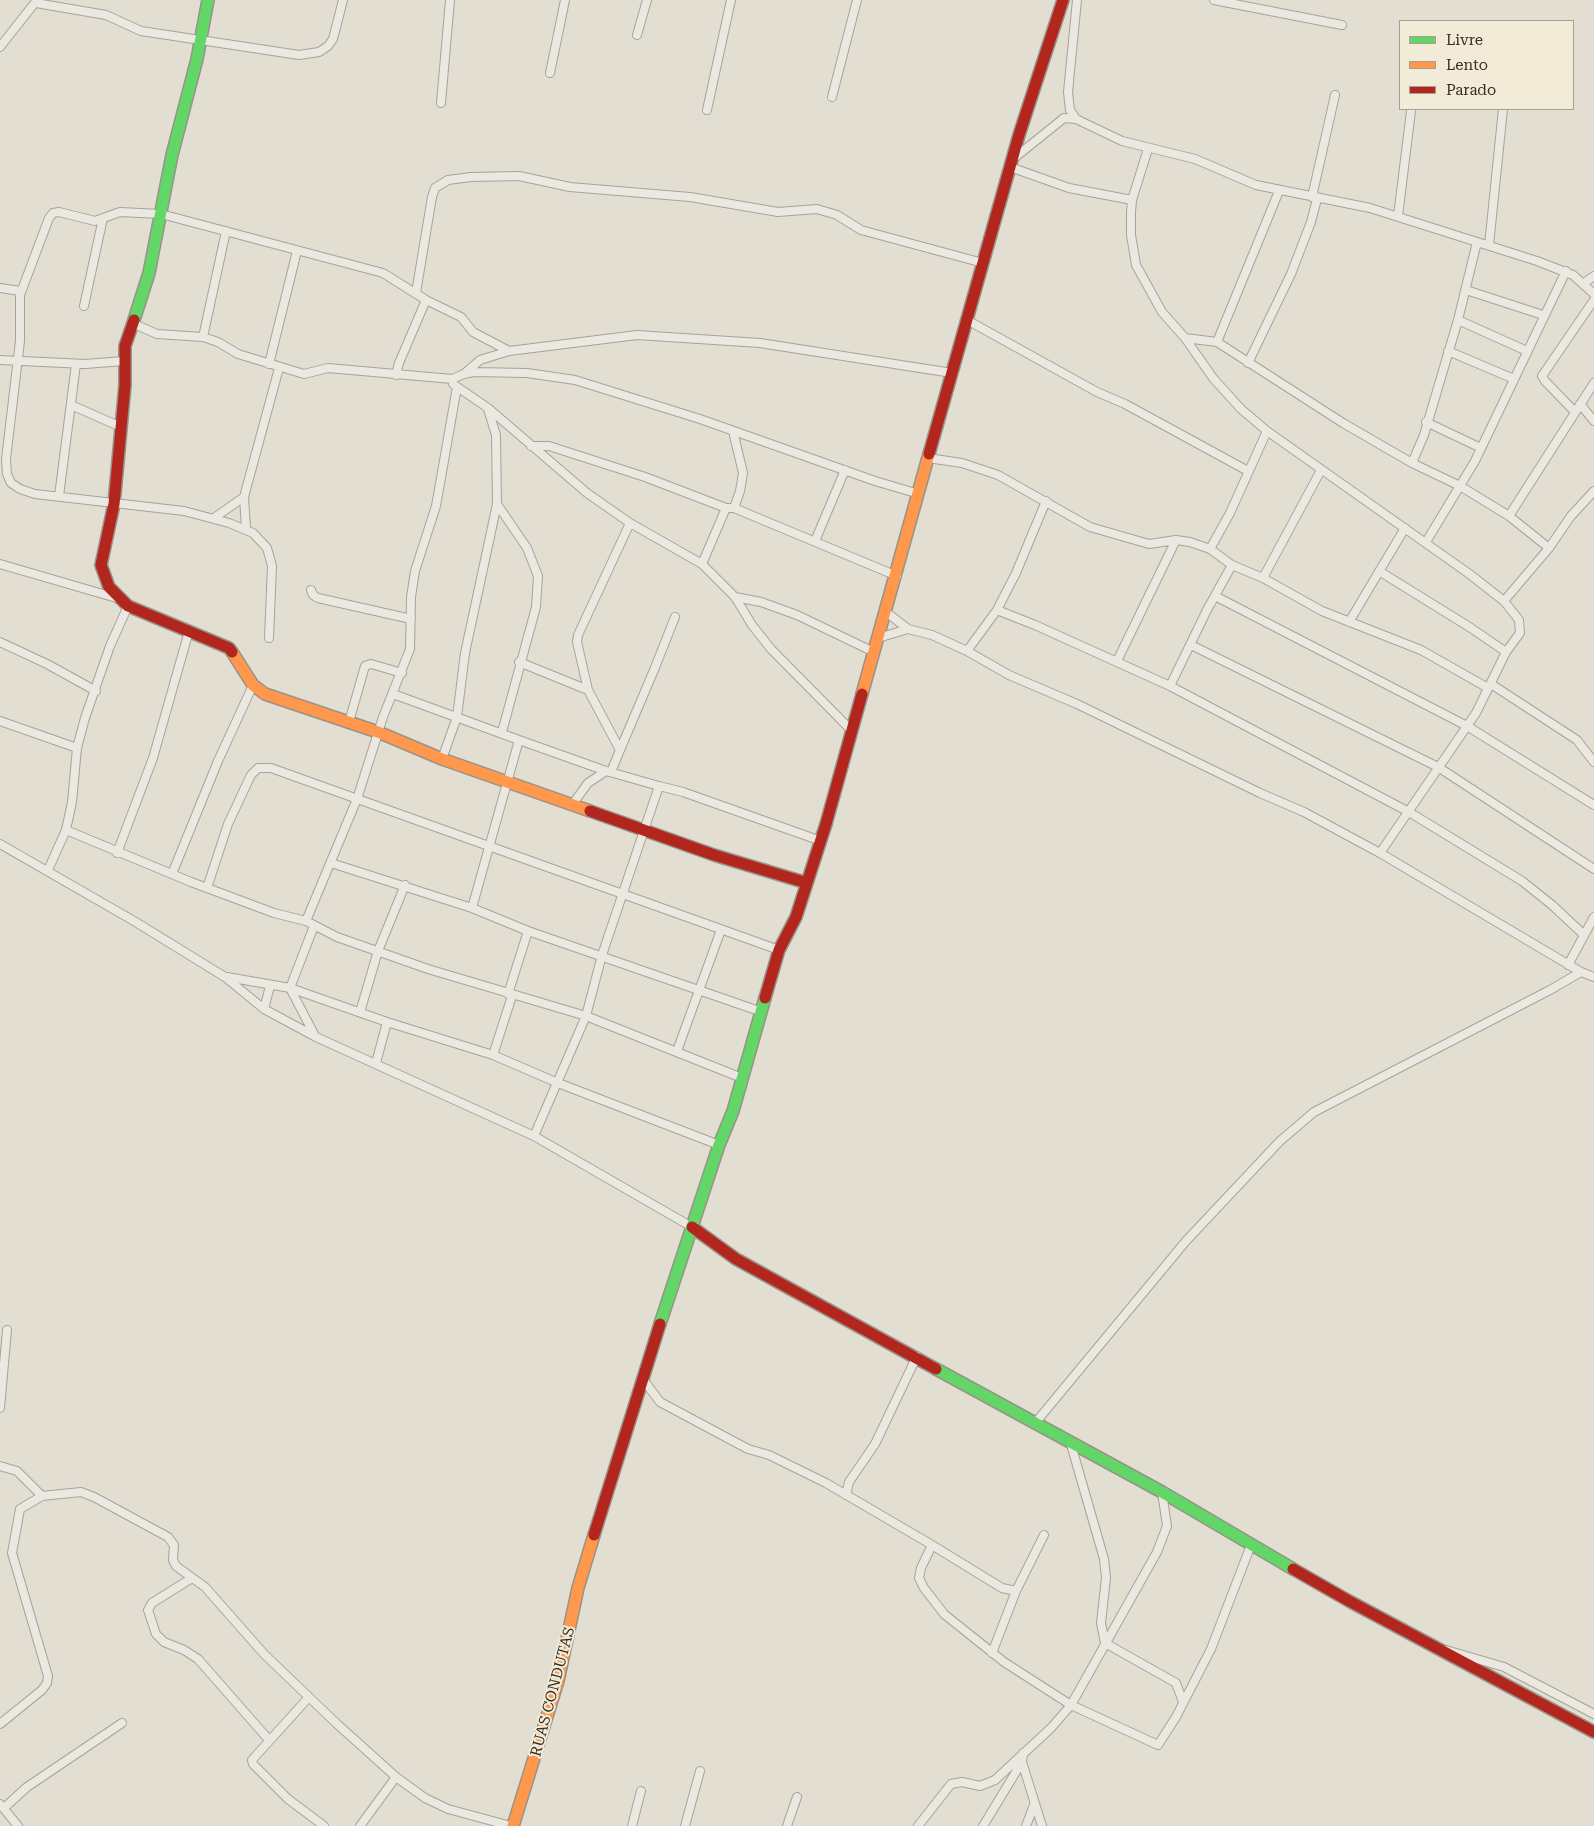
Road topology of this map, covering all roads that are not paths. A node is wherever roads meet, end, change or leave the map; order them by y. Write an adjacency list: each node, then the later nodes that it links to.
1 (208, 0): 14 (street)
2 (343, 0): 14 (street)
3 (450, 0): 19 (street)
4 (565, 0): 16 (street)
5 (647, 0): 13 (street)
6 (731, 0): 20 (street)
7 (858, 0): 18 (street)
8 (1063, 0): 25 (street, RUAS CONDUTAS)
9 (1077, 0): 23 (street)
10 (1214, 0): 12 (street)
11 (37, 2): 14 (street); 15 (street)
12 (1342, 25)
13 (637, 35)
14 (200, 41): 29 (street)
15 (0, 47)
16 (550, 73)
17 (1335, 95): 27 (street)
18 (832, 97)
19 (441, 103)
20 (707, 110)
21 (1502, 110): 34 (street)
22 (1411, 112): 30 (street)
23 (1076, 119): 24 (street); 25 (street)
24 (1148, 149): 26 (street); 28 (street)
25 (1012, 163): 28 (street); 36 (street, RUAS CONDUTAS)
26 (1279, 191): 27 (street); 54 (street)
27 (1315, 198): 30 (street); 61 (street)
28 (1132, 200): 53 (street)
29 (161, 214): 31 (street); 32 (street); 51 (street)
30 (1398, 216): 33 (street)
31 (103, 218): 42 (street); 47 (street)
32 (226, 232): 35 (street); 52 (street)
33 (1477, 242): 34 (street); 41 (street)
34 (1490, 245): 37 (street)
35 (297, 251): 43 (street); 63 (street)
36 (983, 263): 43 (street); 49 (street, RUAS CONDUTAS)
37 (1566, 271): 39 (street); 48 (street)
38 (1594, 276): 39 (street)
39 (1584, 283): 44 (street)
40 (0, 288): 42 (street)
41 (1466, 290): 48 (street); 50 (street)
42 (20, 291): 59 (street)
43 (416, 293): 45 (street)
44 (1594, 294)
45 (426, 300): 55 (street); 67 (street)
46 (1594, 300): 75 (street)
47 (84, 306)
48 (1543, 315): 57 (street)
49 (967, 320): 65 (street, RUAS CONDUTAS); 87 (street)
50 (1458, 320): 56 (street); 57 (street)
51 (132, 323): 52 (street); 60 (street)
52 (203, 337): 63 (street)
53 (1185, 338): 54 (street); 79 (street)
54 (1217, 342): 61 (street)
55 (509, 351): 65 (street); 66 (street)
56 (1448, 351): 69 (street); 77 (street)
57 (1527, 351): 69 (street)
58 (0, 360): 59 (street)
59 (18, 361): 62 (street); 91 (street)
60 (124, 361): 62 (street); 78 (street)
61 (1248, 363): 84 (street)
62 (76, 364): 73 (street)
63 (269, 364): 64 (street)
64 (279, 368): 67 (street); 92 (street)
65 (952, 373): 83 (street, RUAS CONDUTAS)
66 (464, 374): 68 (street); 80 (street)
67 (396, 375): 68 (street)
68 (446, 378): 71 (street)
69 (1514, 379): 82 (street)
70 (1594, 383): 72 (street)
71 (457, 387): 74 (street); 121 (street)
72 (1580, 404): 75 (street); 76 (street)
73 (70, 405): 78 (street); 91 (street)
74 (488, 408): 81 (street); 95 (street)
75 (1575, 412): 97 (street)
76 (1594, 421)
77 (1426, 422): 82 (street); 84 (street)
78 (121, 427): 94 (street)
79 (1267, 430): 86 (street); 87 (street)
80 (733, 431): 85 (street); 96 (street)
81 (531, 446): 96 (street); 99 (street)
82 (1481, 448): 88 (street)
83 (928, 458): 90 (street, RUAS CONDUTAS); 93 (street)
84 (1412, 463): 88 (street)
85 (845, 470): 90 (street); 103 (street)
86 (1321, 470): 100 (street); 112 (street)
87 (1248, 471): 106 (street)
88 (1460, 486): 97 (street); 104 (street)
89 (1594, 491): 105 (street)
90 (919, 494): 111 (street, RUAS CONDUTAS)
91 (58, 496): 94 (street)
92 (244, 497): 98 (street); 101 (street)
93 (1046, 501): 102 (street); 118 (street)
94 (114, 504): 98 (street); 117 (street)
95 (497, 504): 133 (street); 141 (street)
96 (730, 508): 103 (street); 108 (street)
97 (1509, 516): 105 (street)
98 (214, 518): 101 (street)
99 (630, 523): 108 (street); 138 (street)
100 (1405, 528): 104 (street); 110 (street)
101 (246, 529): 125 (street)
102 (1176, 540): 106 (street); 132 (street)
103 (815, 541): 111 (street)
104 (1426, 542): 116 (street)
105 (1549, 548): 116 (street)
106 (1210, 549): 109 (street)
107 (0, 564): 117 (street)
108 (702, 564): 115 (street)
109 (1232, 564): 112 (street); 114 (street)
110 (1379, 572): 122 (street); 131 (street)
111 (897, 576): 119 (street, RUAS CONDUTAS)
112 (1263, 578): 122 (street)
113 (310, 590): 121 (street)
114 (1215, 596): 128 (street); 144 (street)
115 (735, 597): 130 (street); 145 (street)
116 (1504, 601): 131 (street)
117 (124, 603): 124 (street); 139 (street)
118 (997, 610): 129 (street); 132 (street)
119 (886, 612): 123 (street); 126 (street, RUAS CONDUTAS)
120 (674, 617): 150 (street)
121 (411, 619): 134 (street)
122 (1349, 622): 137 (street)
123 (908, 629): 126 (street); 129 (street)
124 (190, 631): 135 (street); 166 (street)
125 (270, 638)
126 (878, 638): 130 (street, RUAS CONDUTAS)
127 (0, 642): 139 (street)
128 (1191, 645): 136 (street); 153 (street)
129 (967, 651): 167 (street)
130 (874, 652): 145 (street, RUAS CONDUTAS)
131 (1506, 652): 137 (street)
132 (1117, 661): 136 (street)
133 (519, 662): 138 (street); 147 (street)
134 (402, 673): 140 (street); 143 (street)
135 (253, 685): 143 (street); 171 (street)
136 (1170, 686): 160 (street)
137 (1490, 686): 144 (street); 152 (street)
138 (588, 690): 150 (street)
139 (96, 691): 149 (street)
140 (393, 694): 141 (street); 146 (street)
141 (457, 717): 147 (street); 151 (street)
142 (0, 721): 149 (street)
143 (348, 722): 146 (street)
144 (1467, 726): 153 (street); 159 (street)
145 (851, 730): 163 (street, RUAS CONDUTAS)
146 (378, 732): 151 (street); 157 (street)
147 (502, 732): 148 (street)
148 (519, 740): 154 (street); 155 (street)
149 (77, 748): 162 (street)
150 (620, 750): 154 (street)
151 (442, 759): 155 (street)
152 (1594, 762)
153 (1438, 766): 160 (street); 169 (street)
154 (608, 771): 156 (street); 158 (street)
155 (507, 782): 158 (street); 165 (street)
156 (660, 786): 161 (street); 163 (street)
157 (356, 799): 165 (street); 168 (street); 174 (street)
158 (572, 805): 161 (street)
159 (1594, 805)
160 (1408, 812): 167 (street); 182 (street)
161 (644, 829): 172 (street); 175 (street)
162 (66, 830): 166 (street); 170 (street)
163 (820, 841): 172 (street, RUAS CONDUTAS)
164 (0, 844): 170 (street)
165 (488, 847): 175 (street); 176 (street)
166 (117, 853): 171 (street)
167 (1380, 853): 186 (street)
168 (331, 863): 173 (street); 178 (street)
169 (1594, 869)
170 (48, 870): 188 (street)
171 (172, 874): 174 (street)
172 (807, 883): 183 (street, RUAS CONDUTAS)
173 (405, 885): 176 (street); 184 (street)
174 (207, 888): 178 (street)
175 (622, 894): 180 (street); 185 (street)
176 (472, 908): 181 (street)
177 (1594, 917): 182 (street)
178 (306, 921): 179 (street)
179 (314, 926): 184 (street); 191 (street)
180 (721, 930): 183 (street); 192 (street)
181 (528, 931): 185 (street); 193 (street)
182 (1583, 934): 186 (street)
183 (779, 950): 196 (street, RUAS CONDUTAS)
184 (378, 951): 193 (street); 195 (street)
185 (602, 956): 192 (street); 197 (street)
186 (1568, 965): 187 (street)
187 (1581, 972): 189 (street); 212 (street)
188 (225, 976): 190 (street); 194 (street)
189 (1594, 977)
190 (270, 986): 191 (street); 194 (street)
191 (290, 988): 195 (street); 199 (street)
192 (699, 990): 196 (street); 200 (street)
193 (510, 995): 197 (street); 201 (street)
194 (264, 1009): 199 (street)
195 (360, 1012): 198 (street)
196 (762, 1012): 203 (street, RUAS CONDUTAS)
197 (586, 1016): 200 (street); 204 (street)
198 (387, 1022): 201 (street); 202 (street)
199 (316, 1038): 202 (street)
200 (677, 1051): 203 (street)
201 (493, 1055): 204 (street)
202 (376, 1063): 205 (street)
203 (742, 1078): 206 (street, RUAS CONDUTAS)
204 (558, 1083): 205 (street); 206 (street)
205 (534, 1136): 207 (street)
206 (720, 1145): 207 (street, RUAS CONDUTAS)
207 (692, 1227): 209 (street); 210 (street, RUAS CONDUTAS)
208 (7, 1330): 211 (street)
209 (916, 1356): 212 (street); 216 (street)
210 (642, 1378): 216 (street); 244 (street, RUAS CONDUTAS)
211 (0, 1408)
212 (1036, 1422): 213 (street)
213 (1070, 1441): 215 (street); 223 (street)
214 (0, 1466): 217 (street)
215 (1162, 1492): 220 (street); 223 (street)
216 (846, 1495): 219 (street)
217 (42, 1496): 221 (street); 231 (street)
218 (1044, 1535): 222 (street)
219 (932, 1545): 222 (street); 225 (street)
220 (1250, 1545): 224 (street); 227 (street)
221 (192, 1578): 226 (street); 233 (street)
222 (1016, 1591): 225 (street)
223 (1105, 1643): 227 (street); 228 (street)
224 (1437, 1649): 229 (street); 232 (street)
225 (992, 1653): 228 (street)
226 (309, 1697): 233 (street); 236 (street)
227 (1183, 1702): 228 (street)
228 (1072, 1705): 234 (street)
229 (1594, 1714)
230 (122, 1723): 240 (street)
231 (0, 1724)
232 (1594, 1732)
233 (269, 1740): 242 (street)
234 (1022, 1757): 239 (street); 248 (street); 249 (street)
235 (700, 1772): 246 (street)
236 (396, 1777): 243 (street); 244 (street)
237 (641, 1792): 245 (street)
238 (797, 1796): 247 (street)
239 (1034, 1805): 250 (street); 251 (street)
240 (2, 1806): 241 (street)
241 (18, 1826)
242 (324, 1826)
243 (360, 1826)
244 (512, 1826)
245 (632, 1826)
246 (685, 1826)
247 (787, 1826)
248 (918, 1826)
249 (983, 1826)
250 (1026, 1826)
251 (1042, 1826)

